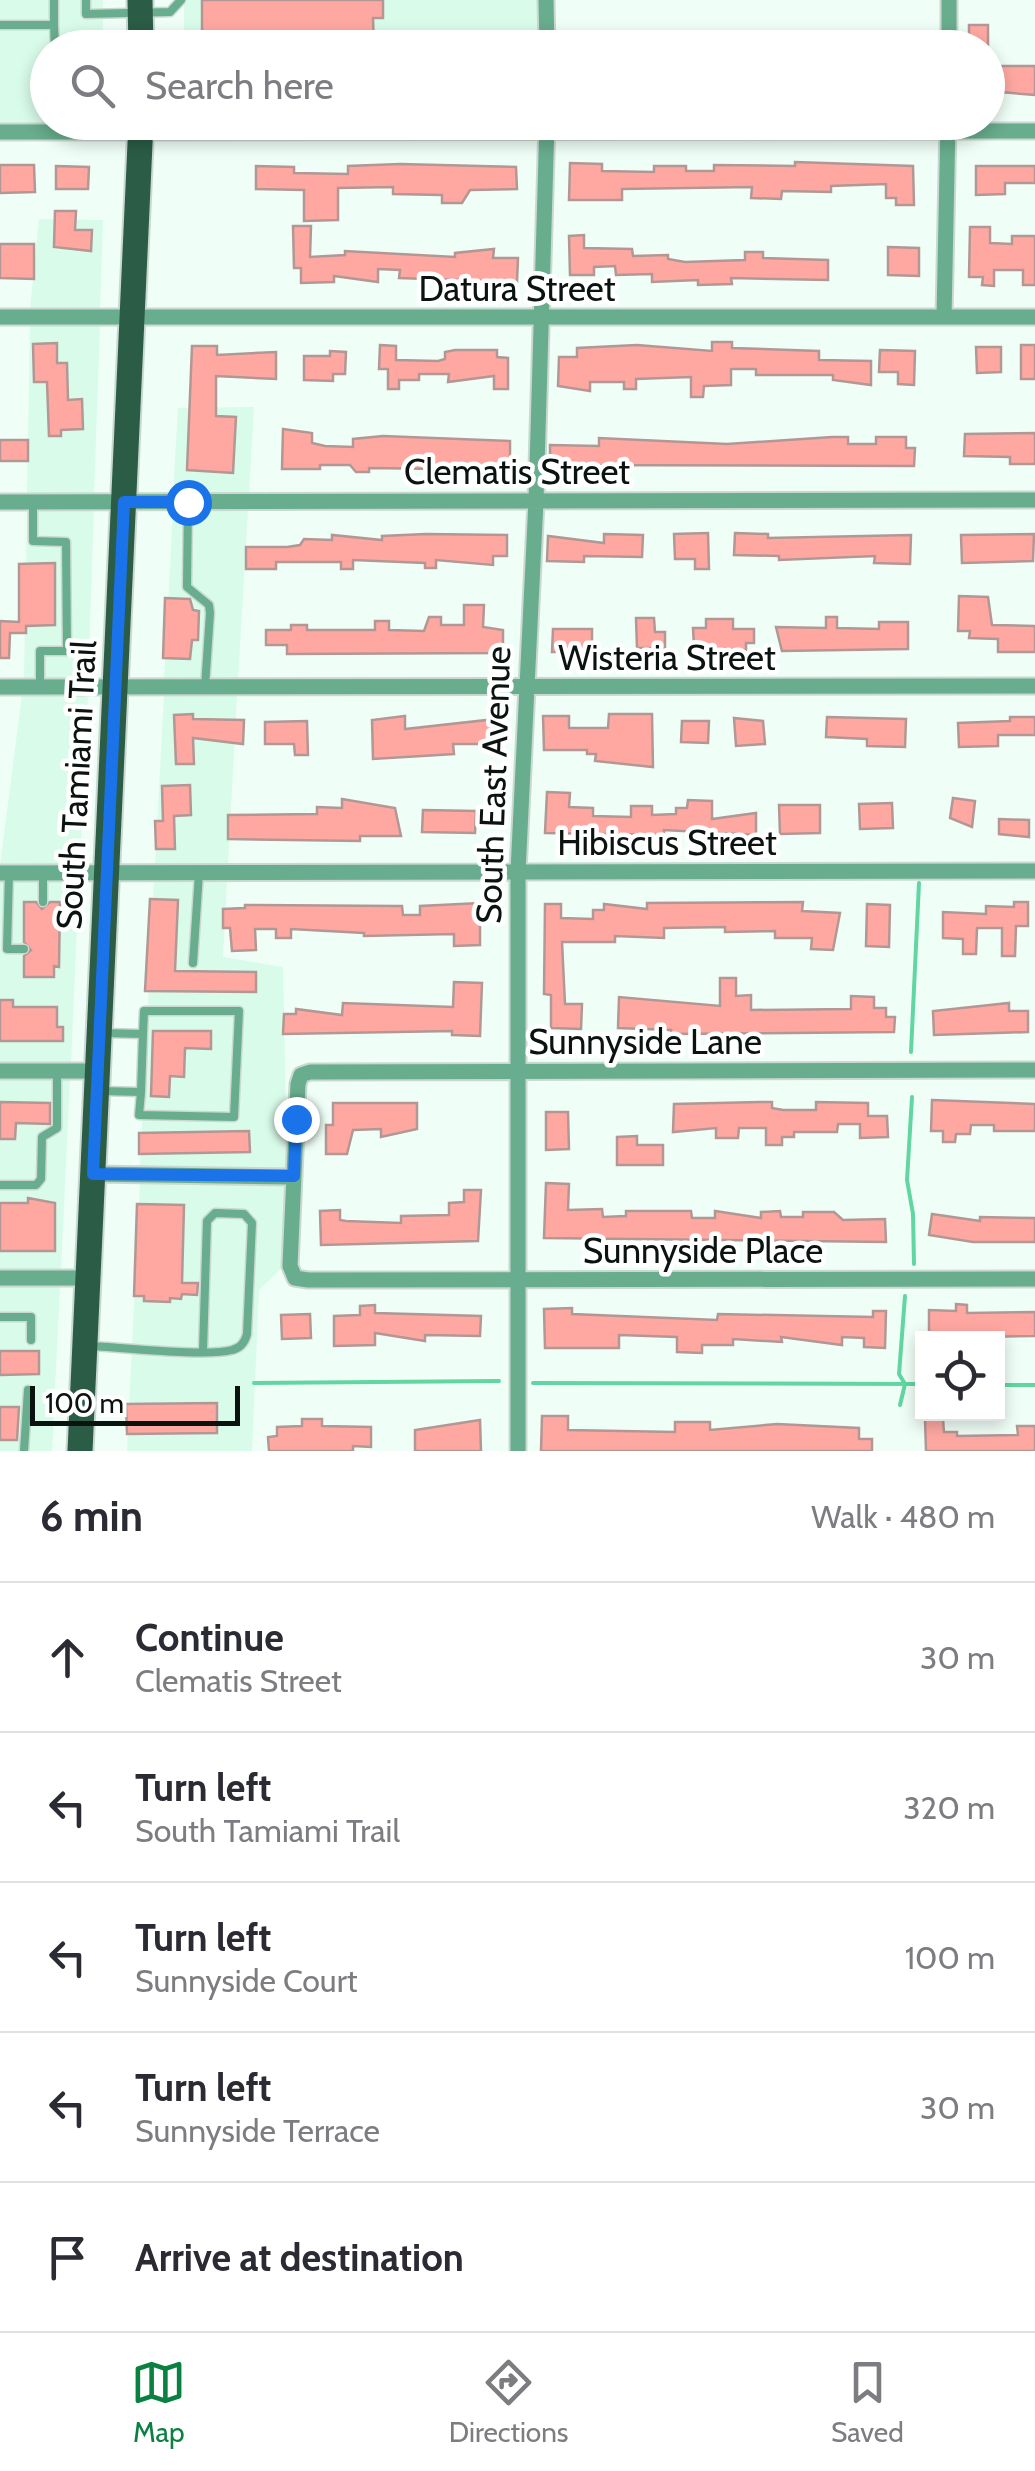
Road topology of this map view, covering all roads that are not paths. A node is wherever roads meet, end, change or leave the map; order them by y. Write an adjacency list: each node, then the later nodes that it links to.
1 (54, 0): 8 (lane)
2 (86, 0): 6 (lane)
3 (181, 0): 6 (lane)
4 (546, 0): 10 (street)
5 (949, 0): 11 (street)
6 (140, 7)
7 (0, 25): 8 (lane)
8 (54, 25): 9 (lane)
9 (54, 30)
10 (546, 30)
11 (950, 30)
12 (30, 129): 15 (street)
13 (1005, 130): 14 (street)
14 (1035, 131)
15 (0, 132)
16 (141, 140): 22 (main road, South Tamiami Trail)
17 (546, 140): 23 (street, South East Avenue)
18 (948, 140): 19 (street)
19 (944, 317): 20 (street, Datura Street); 23 (street, Datura Street)
20 (1035, 317)
21 (0, 318): 22 (street, Datura Street)
22 (134, 318): 23 (street, Datura Street); 27 (main road, South Tamiami Trail)
23 (540, 318): 29 (street, South East Avenue)
24 (1035, 500): 29 (street, Clematis Street)
25 (0, 502): 26 (street, Clematis Street)
26 (33, 502): 27 (street, Clematis Street); 32 (lane)
27 (124, 502): 28 (street, Clematis Street); 33 (main road, South Tamiami Trail)
28 (188, 502): 29 (street, Clematis Street); 34 (lane)
29 (536, 502): 35 (street, South East Avenue)
30 (1035, 686): 35 (street, Wisteria Street)
31 (0, 687): 32 (street, Wisteria Street)
32 (40, 687): 33 (street, Wisteria Street)
33 (116, 687): 34 (street, Wisteria Street); 40 (main road, South Tamiami Trail)
34 (206, 687): 35 (street, Wisteria Street)
35 (525, 688): 37 (street, South East Avenue)
36 (1035, 871): 37 (street, Hibiscus Street)
37 (518, 872): 41 (street, Hibiscus Street); 50 (street, South East Avenue)
38 (4, 873): 39 (street, Hibiscus Street); 43 (lane)
39 (43, 873): 40 (street, Hibiscus Street); 42 (lane)
40 (107, 873): 41 (street, Hibiscus Street); 45 (main road, South Tamiami Trail)
41 (199, 873): 44 (lane)
42 (43, 902)
43 (24, 949)
44 (193, 962)
45 (100, 1033): 46 (lane); 51 (main road, South Tamiami Trail)
46 (143, 1034): 52 (lane); 52 (lane)
47 (1035, 1070): 50 (street, Sunnyside Lane)
48 (0, 1071): 49 (street)
49 (57, 1071): 51 (street); 55 (lane)
50 (515, 1071): 54 (street, Sunnyside Lane); 59 (street, South East Avenue)
51 (98, 1081): 52 (lane); 53 (main road, South Tamiami Trail)
52 (140, 1092)
53 (93, 1174): 54 (street); 57 (main road, South Tamiami Trail)
54 (294, 1176): 59 (street, Sunnyside Place)
55 (0, 1185)
56 (0, 1278): 57 (street)
57 (88, 1278): 62 (main road, South Tamiami Trail)
58 (1035, 1279): 59 (street, Sunnyside Place)
59 (515, 1280): 67 (street, South East Avenue)
60 (0, 1317): 61 (lane)
61 (31, 1340)
62 (84, 1346): 63 (lane); 66 (main road, South Tamiami Trail)
63 (203, 1350): 63 (lane)
64 (28, 1390): 65 (lane)
65 (24, 1451)
66 (80, 1451)
67 (518, 1451)

